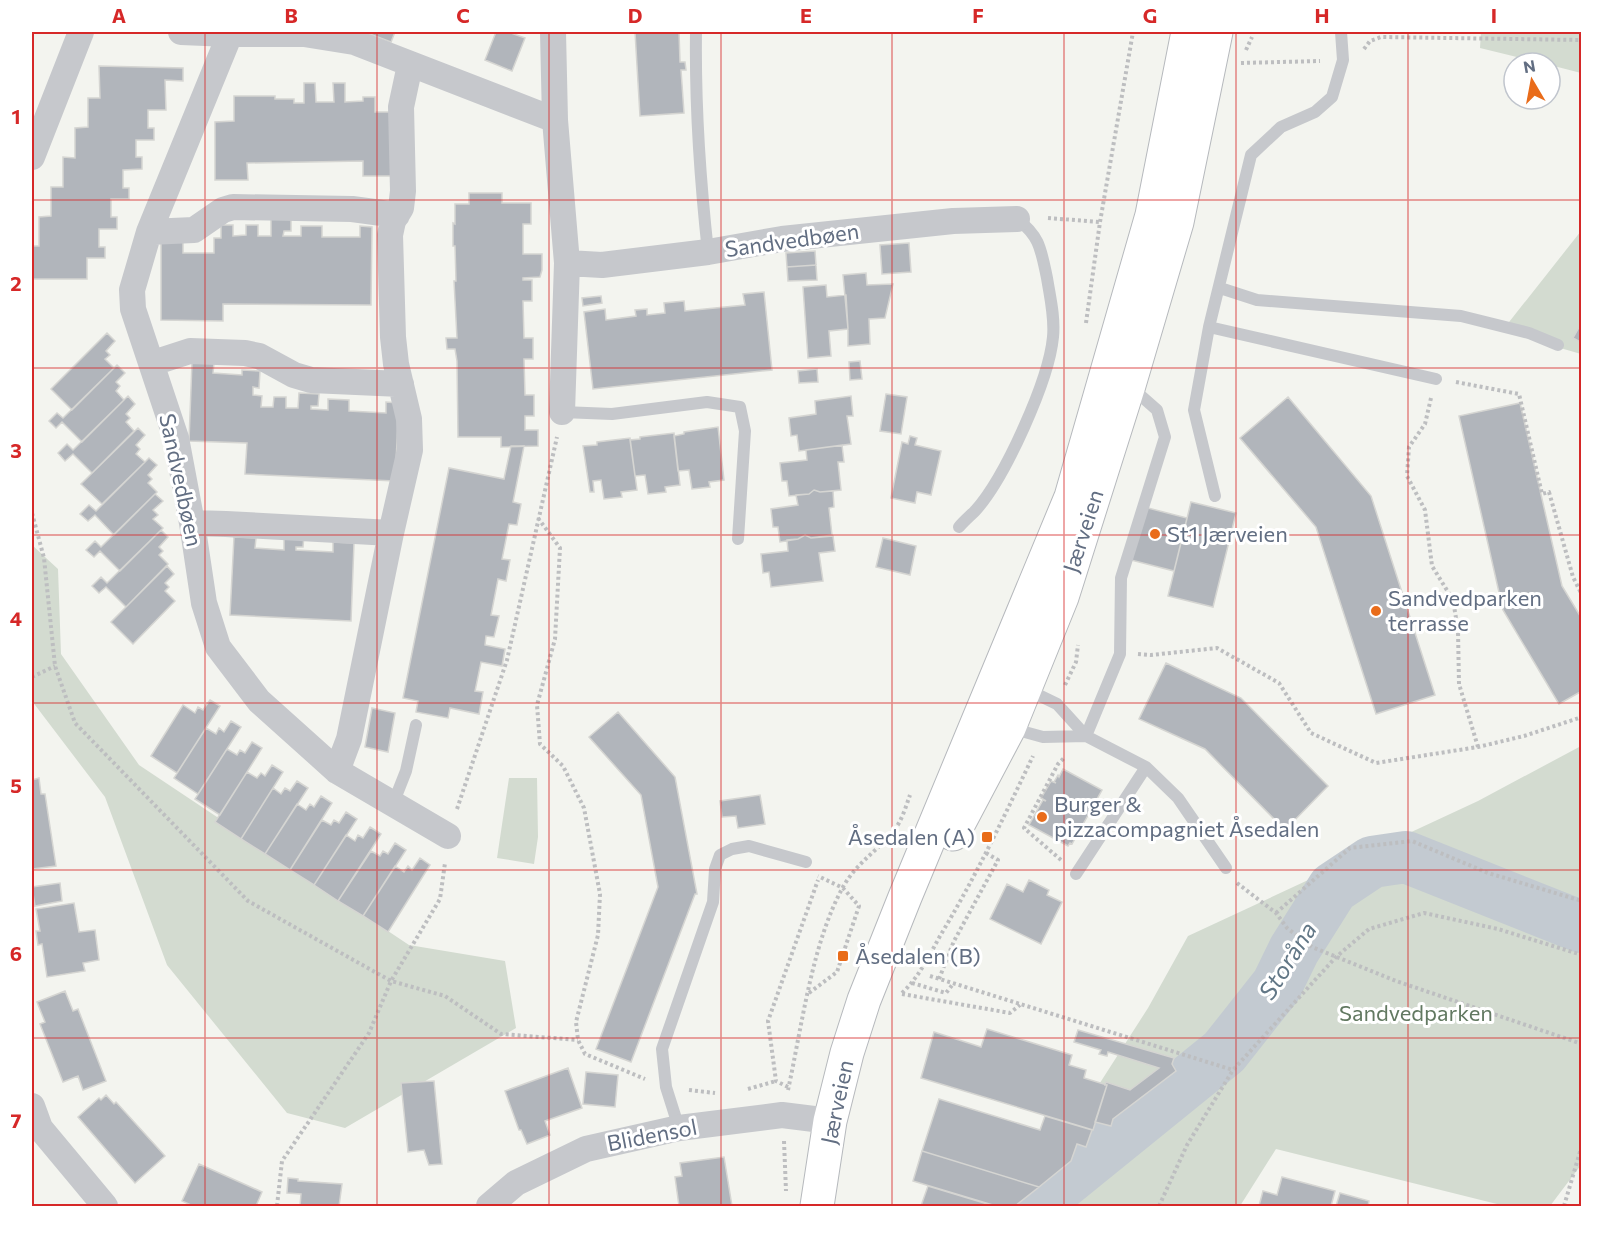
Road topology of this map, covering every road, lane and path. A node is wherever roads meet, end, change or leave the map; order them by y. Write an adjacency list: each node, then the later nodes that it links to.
1 (81, 32): 14 (street)
2 (180, 32): 9 (street)
3 (553, 32): 15 (street)
4 (696, 32): 21 (lane)
5 (1133, 32): 19 (path)
6 (1188, 32): 44 (main road, Jærveien)
7 (1216, 32): 30 (main road, Jærveien)
8 (1341, 32): 11 (lane)
9 (230, 34): 13 (street); 20 (street, Sandvedbøen)
10 (1581, 40): 11 (path)
11 (1343, 60): 12 (path); 23 (lane)
12 (1240, 63)
13 (410, 65): 15 (street); 17 (street)
14 (39, 118): 16 (street)
15 (555, 120): 22 (street)
16 (32, 157)
17 (397, 215): 20 (street); 29 (street)
18 (1017, 219): 19 (path); 21 (street, Sandvedbøen); 36 (lane)
19 (1100, 222): 25 (path)
20 (149, 232): 27 (street, Sandvedbøen)
21 (708, 252): 22 (street, Sandvedbøen)
22 (567, 263): 31 (street)
23 (1220, 288): 24 (lane); 26 (lane)
24 (1209, 327): 28 (lane); 32 (lane)
25 (1085, 328)
26 (1558, 345)
27 (153, 363): 29 (street); 35 (street, Sandvedbøen)
28 (1436, 379): 39 (path); 49 (path)
29 (401, 384): 37 (street)
30 (1129, 385): 40 (lane); 43 (main road, Jærveien)
31 (562, 412): 34 (path); 38 (lane)
32 (1215, 496)
33 (32, 513): 41 (path)
34 (538, 518): 55 (path); 74 (path)
35 (192, 524): 37 (street); 52 (street, Sandvedbøen)
36 (959, 527)
37 (391, 533): 52 (street)
38 (738, 539)
39 (1581, 595)
40 (1120, 654): 48 (lane); 49 (path)
41 (55, 666): 42 (path); 68 (path)
42 (32, 677)
43 (1026, 689): 44 (lane); 47 (main road, Jærveien); 48 (lane)
44 (989, 694): 47 (lane); 72 (main road, Jærveien)
45 (1581, 717): 49 (path)
46 (416, 725): 54 (lane)
47 (1009, 728): 48 (lane); 72 (main road, Jærveien)
48 (1086, 736): 51 (lane); 59 (path)
49 (1478, 747)
50 (1035, 753): 56 (path)
51 (1146, 767): 58 (lane); 59 (lane)
52 (338, 771): 54 (street, Sandvedbøen)
53 (915, 785): 61 (path)
54 (393, 804): 55 (street, Sandvedbøen)
55 (448, 836): 68 (path)
56 (986, 853): 67 (path); 69 (path)
57 (806, 862): 60 (path); 78 (lane)
58 (1226, 868): 63 (path)
59 (1076, 874)
60 (819, 877): 61 (path); 77 (path)
61 (843, 888): 71 (path); 71 (path)
62 (1581, 901): 63 (path)
63 (1276, 913): 65 (path)
64 (1581, 955): 65 (path)
65 (1336, 957): 75 (path); 76 (path)
66 (930, 976): 67 (path)
67 (939, 980): 70 (path)
68 (391, 981): 74 (path); 89 (path)
69 (912, 983): 70 (path); 73 (path)
70 (953, 984): 73 (path)
71 (808, 994): 79 (path)
72 (864, 1000): 84 (main road, Jærveien)
73 (1020, 1005): 76 (path)
74 (578, 1040): 78 (path)
75 (1581, 1044)
76 (1233, 1070): 92 (path)
77 (776, 1081): 79 (path); 80 (path)
78 (666, 1087): 81 (path); 85 (lane)
79 (789, 1087): 83 (path)
80 (738, 1092)
81 (718, 1094)
82 (32, 1106): 88 (street)
83 (782, 1115): 84 (street, Blidensol); 85 (street, Blidensol); 87 (path)
84 (831, 1120): 91 (main road, Jærveien)
85 (679, 1128): 90 (street, Blidensol)
86 (1581, 1145): 93 (path)
87 (786, 1198)
88 (105, 1206)
89 (277, 1206)
90 (489, 1206)
91 (817, 1206)
92 (1159, 1206)
93 (1564, 1206)

